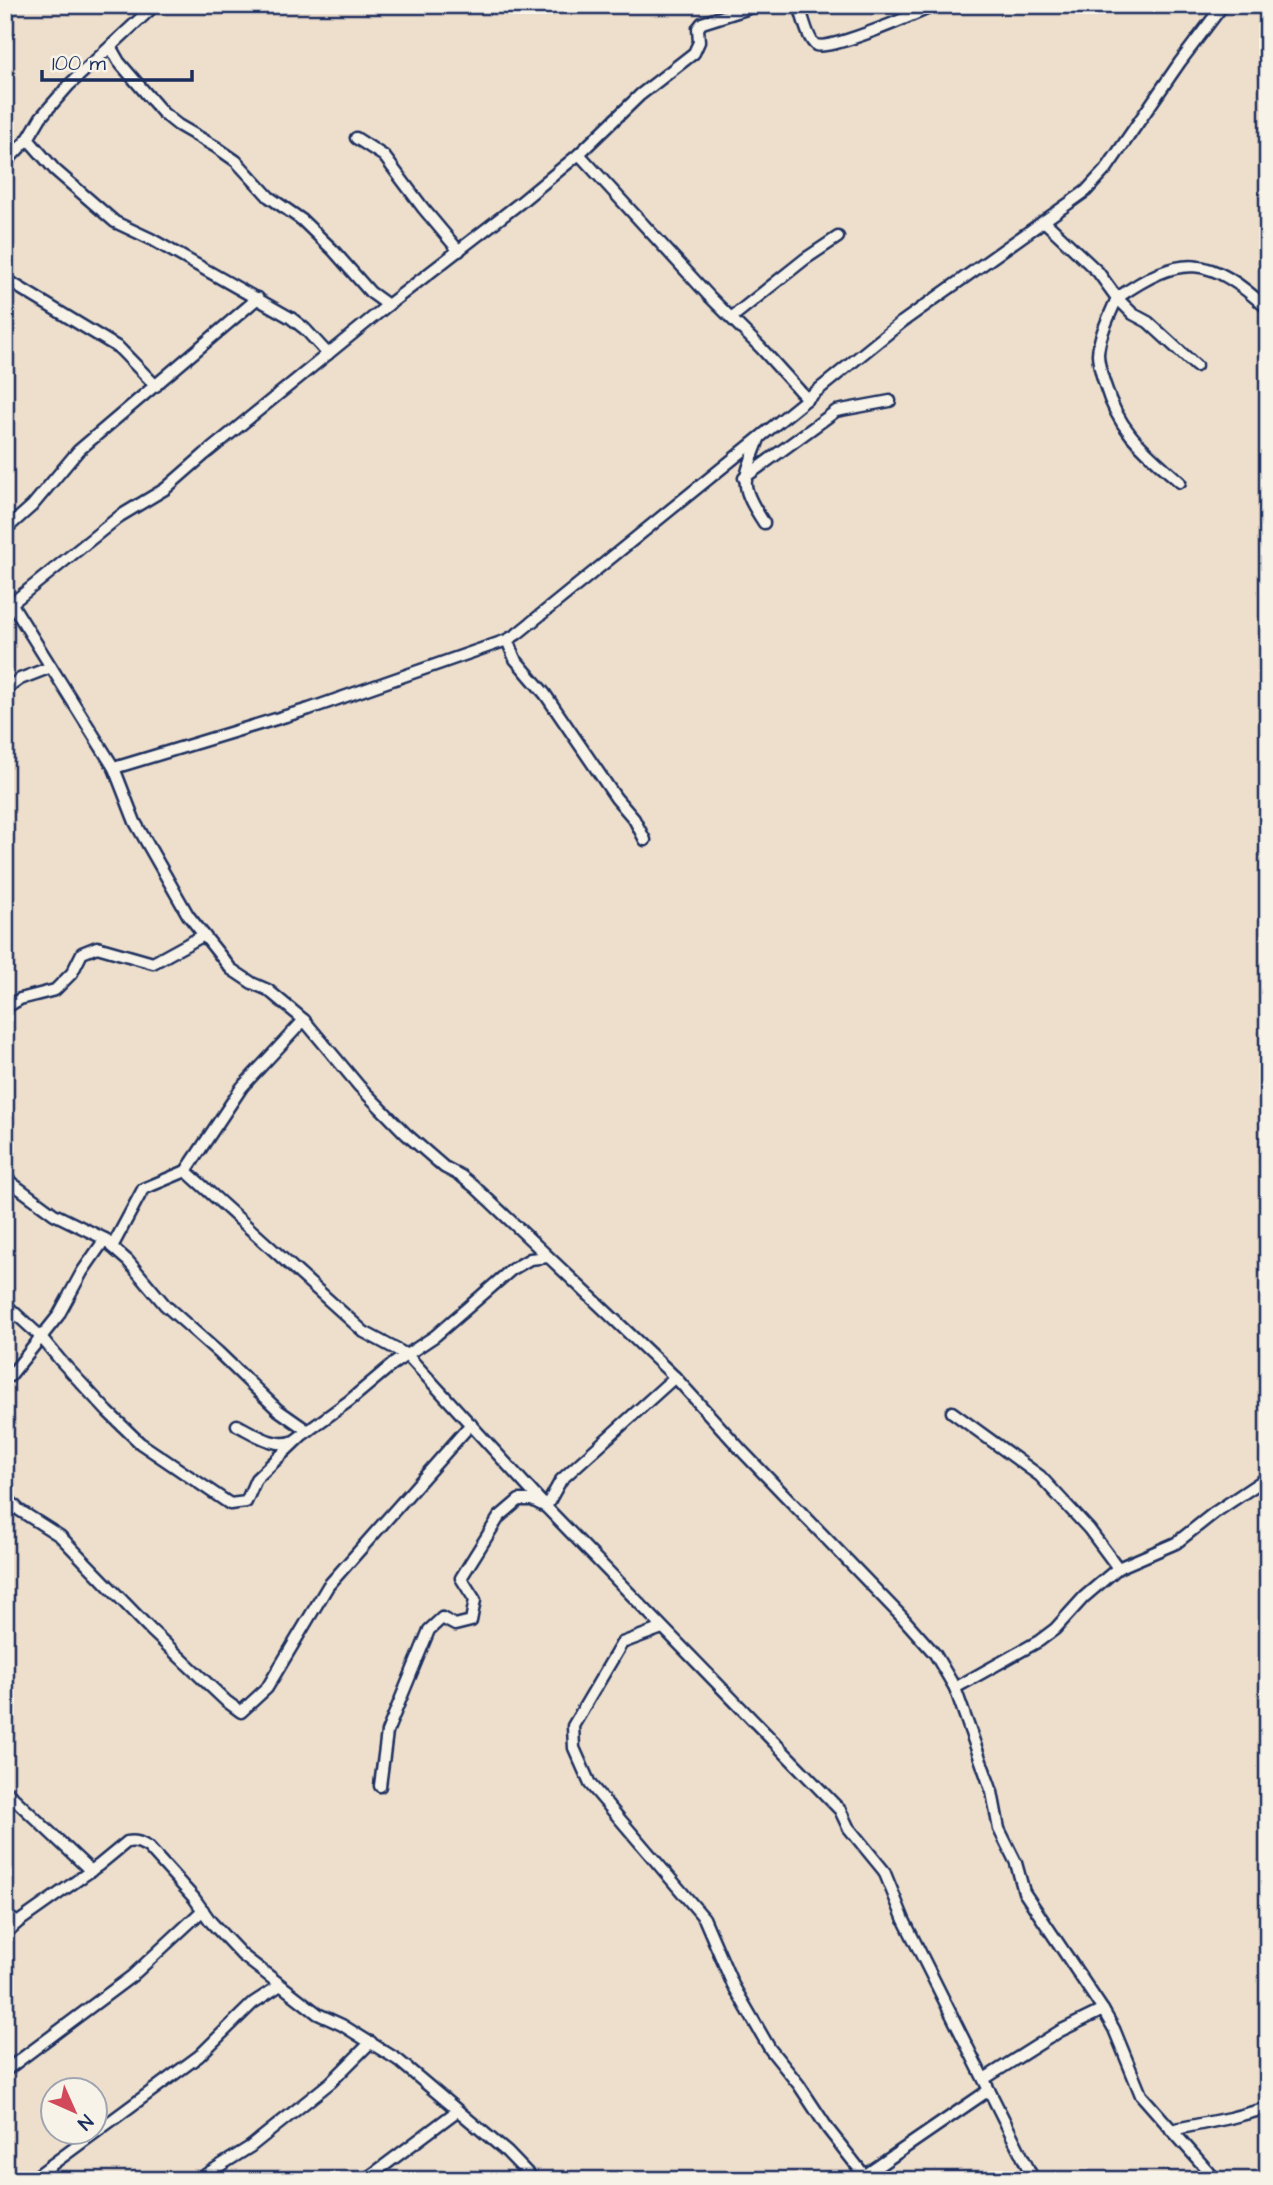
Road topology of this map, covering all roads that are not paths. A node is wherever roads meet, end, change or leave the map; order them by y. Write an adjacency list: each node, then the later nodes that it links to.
1 (12, 5): 7 (street)
2 (155, 5): 8 (street)
3 (759, 5): 11 (street)
4 (799, 5): 5 (street)
5 (936, 5)
6 (1223, 5): 13 (street)
7 (5, 13)
8 (111, 48): 10 (street); 19 (street)
9 (355, 138): 15 (street)
10 (28, 139): 12 (street); 17 (street)
11 (579, 154): 15 (street); 21 (street)
12 (5, 163)
13 (1044, 221): 18 (street); 25 (street)
14 (838, 237): 21 (street)
15 (459, 251): 19 (street)
16 (5, 279): 24 (street)
17 (258, 298): 22 (street); 24 (street)
18 (1116, 298): 20 (street); 23 (street); 29 (street)
19 (388, 305): 22 (street)
20 (1268, 309)
21 (731, 318): 25 (street)
22 (328, 354): 33 (street)
23 (1196, 366)
24 (156, 386): 31 (street)
25 (807, 399): 27 (street)
26 (890, 401): 28 (street)
27 (759, 439): 28 (street); 34 (street)
28 (744, 478): 30 (street)
29 (1180, 482)
30 (764, 523)
31 (5, 530)
32 (5, 593): 33 (street)
33 (12, 603): 35 (street)
34 (507, 640): 37 (street); 38 (street)
35 (51, 667): 36 (street); 37 (street)
36 (5, 690)
37 (114, 768): 39 (street)
38 (645, 840)
39 (204, 935): 40 (street); 41 (street)
40 (5, 1008)
41 (304, 1020): 42 (street); 45 (street)
42 (186, 1171): 44 (street); 50 (street)
43 (5, 1178): 44 (street)
44 (108, 1243): 49 (street); 56 (street)
45 (533, 1243): 46 (street); 47 (street)
46 (548, 1257): 47 (street); 52 (street)
47 (530, 1259): 50 (street)
48 (5, 1304): 49 (street)
49 (41, 1337): 51 (street); 56 (street)
50 (407, 1355): 54 (street); 56 (street)
51 (10, 1376)
52 (675, 1377): 59 (street); 62 (street)
53 (953, 1412): 60 (street)
54 (471, 1424): 58 (street); 59 (street)
55 (237, 1425): 56 (street)
56 (304, 1434)
57 (1268, 1477): 60 (street)
58 (5, 1496)
59 (546, 1507): 61 (street); 63 (street)
60 (1118, 1568): 62 (street)
61 (662, 1628): 74 (street); 79 (street)
62 (955, 1688): 71 (street)
63 (380, 1786)
64 (5, 1790): 65 (street)
65 (91, 1871): 66 (street); 68 (street)
66 (203, 1910): 70 (street); 73 (street)
67 (5, 1914): 68 (street)
68 (17, 1923): 69 (street)
69 (5, 1934)
70 (279, 1986): 72 (street); 80 (street)
71 (1103, 2010): 74 (street); 78 (street)
72 (371, 2042): 77 (street); 81 (street)
73 (5, 2071)
74 (984, 2079): 75 (street)
75 (989, 2090): 79 (street); 84 (street)
76 (1268, 2108): 78 (street)
77 (457, 2111): 82 (street); 83 (street)
78 (1171, 2130): 85 (street)
79 (864, 2178)
80 (31, 2180)
81 (197, 2180)
82 (365, 2180)
83 (534, 2180)
84 (1034, 2180)
85 (1216, 2180)

